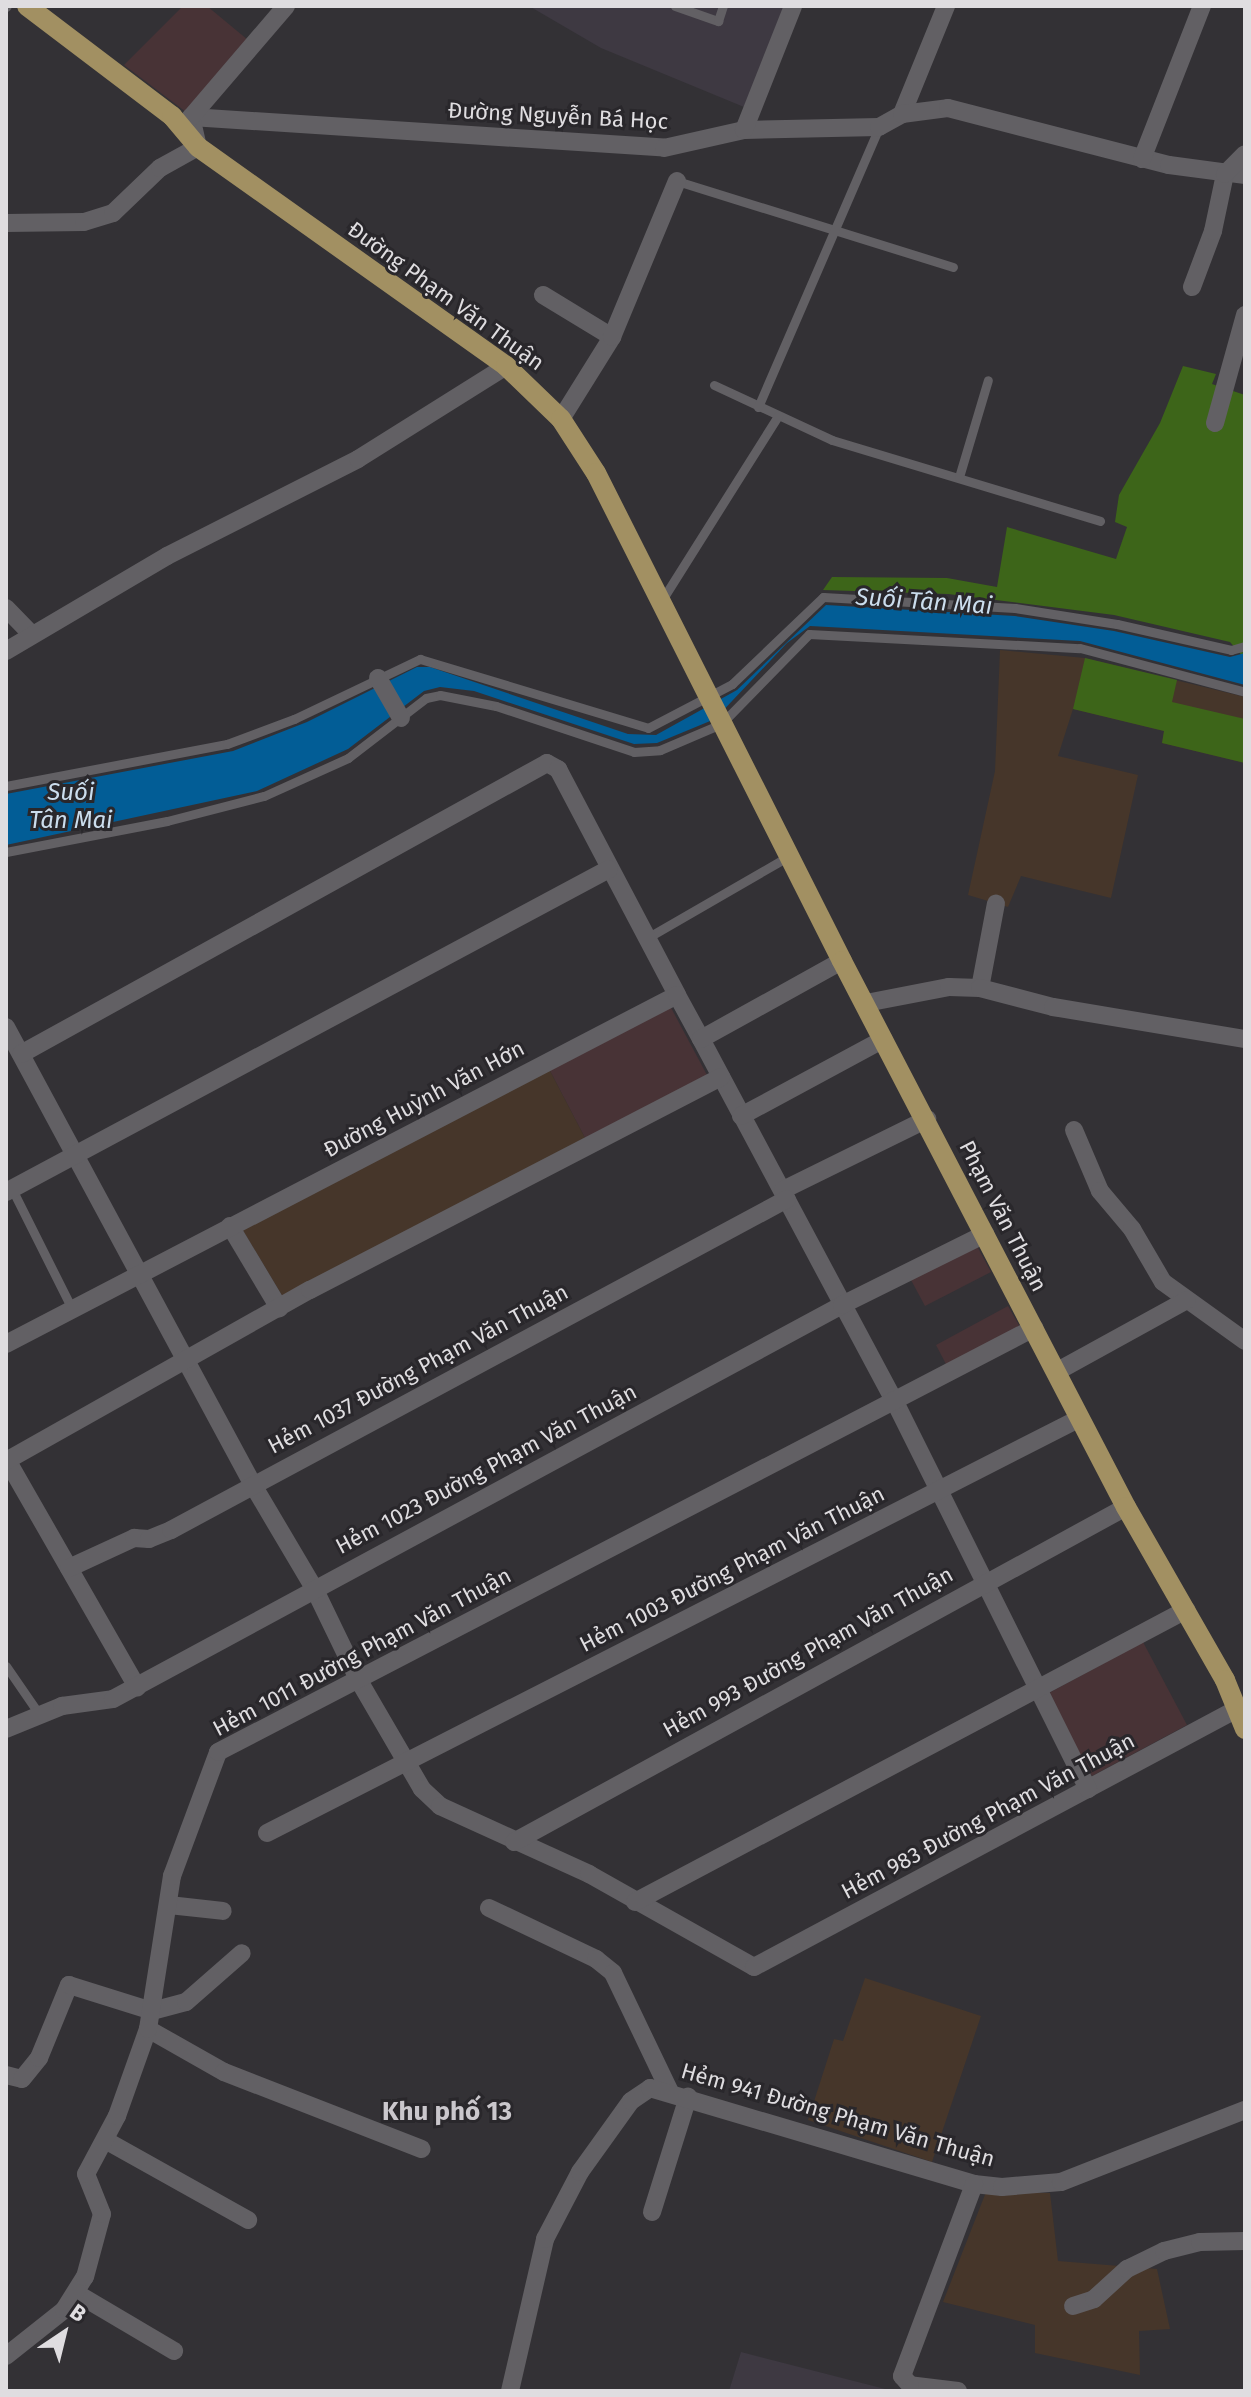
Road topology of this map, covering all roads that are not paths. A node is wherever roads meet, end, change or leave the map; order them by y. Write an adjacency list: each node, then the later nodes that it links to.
1 (27, 6): 13 (main road, Đường Phạm Văn Thuận)
2 (286, 6): 9 (street)
3 (675, 6): 4 (lane)
4 (723, 6)
5 (793, 6): 11 (street)
6 (946, 6): 8 (street)
7 (1202, 6): 15 (street)
8 (902, 114): 10 (street, Đường Nguyễn Bá Học); 15 (street, Đường Nguyễn Bá Học)
9 (191, 117): 12 (street, Đường Nguyễn Bá Học); 13 (street)
10 (879, 127): 11 (street, Đường Nguyễn Bá Học); 20 (lane)
11 (744, 130): 12 (street, Đường Nguyễn Bá Học)
12 (682, 145): 18 (street)
13 (198, 147): 19 (street); 26 (main road, Đường Phạm Văn Thuận)
14 (1245, 154): 16 (street)
15 (1142, 159): 16 (street, Đường Nguyễn Bá Học)
16 (1225, 174): 17 (street, Đường Nguyễn Bá Học); 22 (street)
17 (1245, 175)
18 (677, 177): 20 (lane); 25 (street)
19 (6, 223)
20 (834, 234): 21 (lane); 29 (lane)
21 (953, 267)
22 (1192, 287)
23 (543, 295): 25 (street)
24 (1245, 315): 32 (street)
25 (612, 337): 31 (street)
26 (506, 366): 31 (main road, Đường Phạm Văn Thuận); 37 (street)
27 (988, 380): 33 (lane)
28 (714, 385): 29 (lane)
29 (758, 407): 30 (lane)
30 (778, 416): 33 (lane); 35 (lane)
31 (561, 419): 35 (main road, Đường Phạm Văn Thuận)
32 (1215, 423)
33 (959, 477): 34 (lane)
34 (1100, 521)
35 (662, 600): 42 (main road, Đường Phạm Văn Thuận)
36 (6, 608): 37 (street)
37 (32, 635): 39 (street)
38 (1245, 646): 42 (lane)
39 (6, 651)
40 (378, 678): 42 (lane); 43 (street); 45 (lane)
41 (1245, 692): 44 (lane)
42 (707, 694): 44 (main road, Đường Phạm Văn Thuận)
43 (401, 718): 44 (lane); 46 (lane)
44 (721, 724): 47 (main road, Phạm Văn Thuận)
45 (6, 786)
46 (6, 852)
47 (789, 856): 50 (lane); 51 (main road, Phạm Văn Thuận)
48 (609, 869): 50 (street); 59 (street); 64 (street)
49 (996, 903): 52 (street)
50 (646, 938): 53 (street)
51 (842, 961): 54 (main road, Phạm Văn Thuận); 56 (street)
52 (980, 988): 54 (street); 58 (street)
53 (677, 995): 56 (street); 67 (street, Đường Huỳnh Văn Hớn)
54 (866, 1003): 57 (main road, Phạm Văn Thuận)
55 (6, 1027): 59 (street)
56 (701, 1039): 60 (street)
57 (884, 1039): 61 (street); 62 (main road, Phạm Văn Thuận)
58 (1245, 1039)
59 (21, 1054): 64 (street)
60 (721, 1077): 61 (street); 72 (street)
61 (741, 1116): 66 (street)
62 (927, 1119): 66 (street, Hẻm 1037 Đường Phạm Văn Thuận); 68 (main road, Phạm Văn Thuận)
63 (1074, 1130): 70 (street)
64 (75, 1152): 65 (street); 69 (street)
65 (9, 1191): 73 (lane)
66 (785, 1194): 71 (street); 82 (street, Hẻm 1037 Đường Phạm Văn Thuận)
67 (230, 1226): 69 (street, Đường Huỳnh Văn Hớn); 72 (street)
68 (985, 1234): 71 (street, Hẻm 1023 Đường Phạm Văn Thuận); 74 (main road, Phạm Văn Thuận)
69 (141, 1272): 73 (street, Đường Huỳnh Văn Hớn); 77 (street)
70 (1187, 1300): 75 (street); 78 (street)
71 (842, 1305): 79 (street); 87 (street, Hẻm 1023 Đường Phạm Văn Thuận)
72 (279, 1308): 77 (street)
73 (72, 1309): 76 (street, Đường Huỳnh Văn Hớn)
74 (1034, 1328): 78 (main road, Phạm Văn Thuận); 79 (street, Hẻm 1011 Đường Phạm Văn Thuận)
75 (1245, 1341)
76 (6, 1344)
77 (187, 1360): 81 (street); 82 (street)
78 (1056, 1372): 80 (main road, Phạm Văn Thuận)
79 (894, 1400): 83 (street); 90 (street, Hẻm 1011 Đường Phạm Văn Thuận)
80 (1080, 1418): 83 (street, Hẻm 1003 Đường Phạm Văn Thuận); 84 (main road, Phạm Văn Thuận)
81 (6, 1461): 85 (street)
82 (253, 1485): 85 (street, Hẻm 1037 Đường Phạm Văn Thuận); 87 (street)
83 (940, 1491): 86 (street); 97 (street, Hẻm 1003 Đường Phạm Văn Thuận)
84 (1126, 1507): 86 (street, Hẻm 993 Đường Phạm Văn Thuận); 88 (main road, Phạm Văn Thuận)
85 (69, 1568): 91 (street)
86 (984, 1583): 92 (street); 100 (street, Hẻm 993 Đường Phạm Văn Thuận)
87 (314, 1588): 90 (street); 91 (street, Hẻm 1023 Đường Phạm Văn Thuận)
88 (1186, 1610): 92 (street); 93 (main road, Phạm Văn Thuận)
89 (6, 1666): 94 (lane)
90 (358, 1679): 97 (street); 102 (street, Hẻm 1011 Đường Phạm Văn Thuận)
91 (137, 1687): 94 (street, Hẻm 1023 Đường Phạm Văn Thuận)
92 (1040, 1688): 98 (street); 101 (street)
93 (1237, 1709): 96 (main road, Phạm Văn Thuận); 98 (street, Hẻm 983 Đường Phạm Văn Thuận)
94 (39, 1714): 95 (street, Hẻm 1023 Đường Phạm Văn Thuận)
95 (6, 1729)
96 (1245, 1729)
97 (405, 1763): 99 (street, Hẻm 1003 Đường Phạm Văn Thuận); 100 (street)
98 (1088, 1789): 101 (street, Hẻm 983 Đường Phạm Văn Thuận)
99 (267, 1833)
100 (514, 1842): 101 (street)
101 (635, 1902)
102 (169, 1905): 104 (street); 106 (street, Hẻm 1011 Đường Phạm Văn Thuận)
103 (489, 1908): 108 (street)
104 (223, 1911)
105 (242, 1953): 106 (street)
106 (150, 2020): 107 (street); 111 (street, Hẻm 1011 Đường Phạm Văn Thuận); 112 (street)
107 (6, 2075)
108 (669, 2090): 109 (street, Hẻm 941 Đường Phạm Văn Thuận); 121 (street, Hẻm 941 Đường Phạm Văn Thuận)
109 (688, 2097): 113 (street, Hẻm 941 Đường Phạm Văn Thuận); 114 (street)
110 (1245, 2110): 113 (street, Hẻm 941 Đường Phạm Văn Thuận)
111 (105, 2140): 115 (street); 117 (street, Hẻm 1011 Đường Phạm Văn Thuận)
112 (421, 2149)
113 (974, 2184): 122 (street)
114 (652, 2212)
115 (248, 2220)
116 (1245, 2241): 118 (street)
117 (76, 2293): 119 (street); 120 (street, Hẻm 1011 Đường Phạm Văn Thuận)
118 (1073, 2306)
119 (174, 2351)
120 (6, 2356)
121 (510, 2391)
122 (958, 2391)

